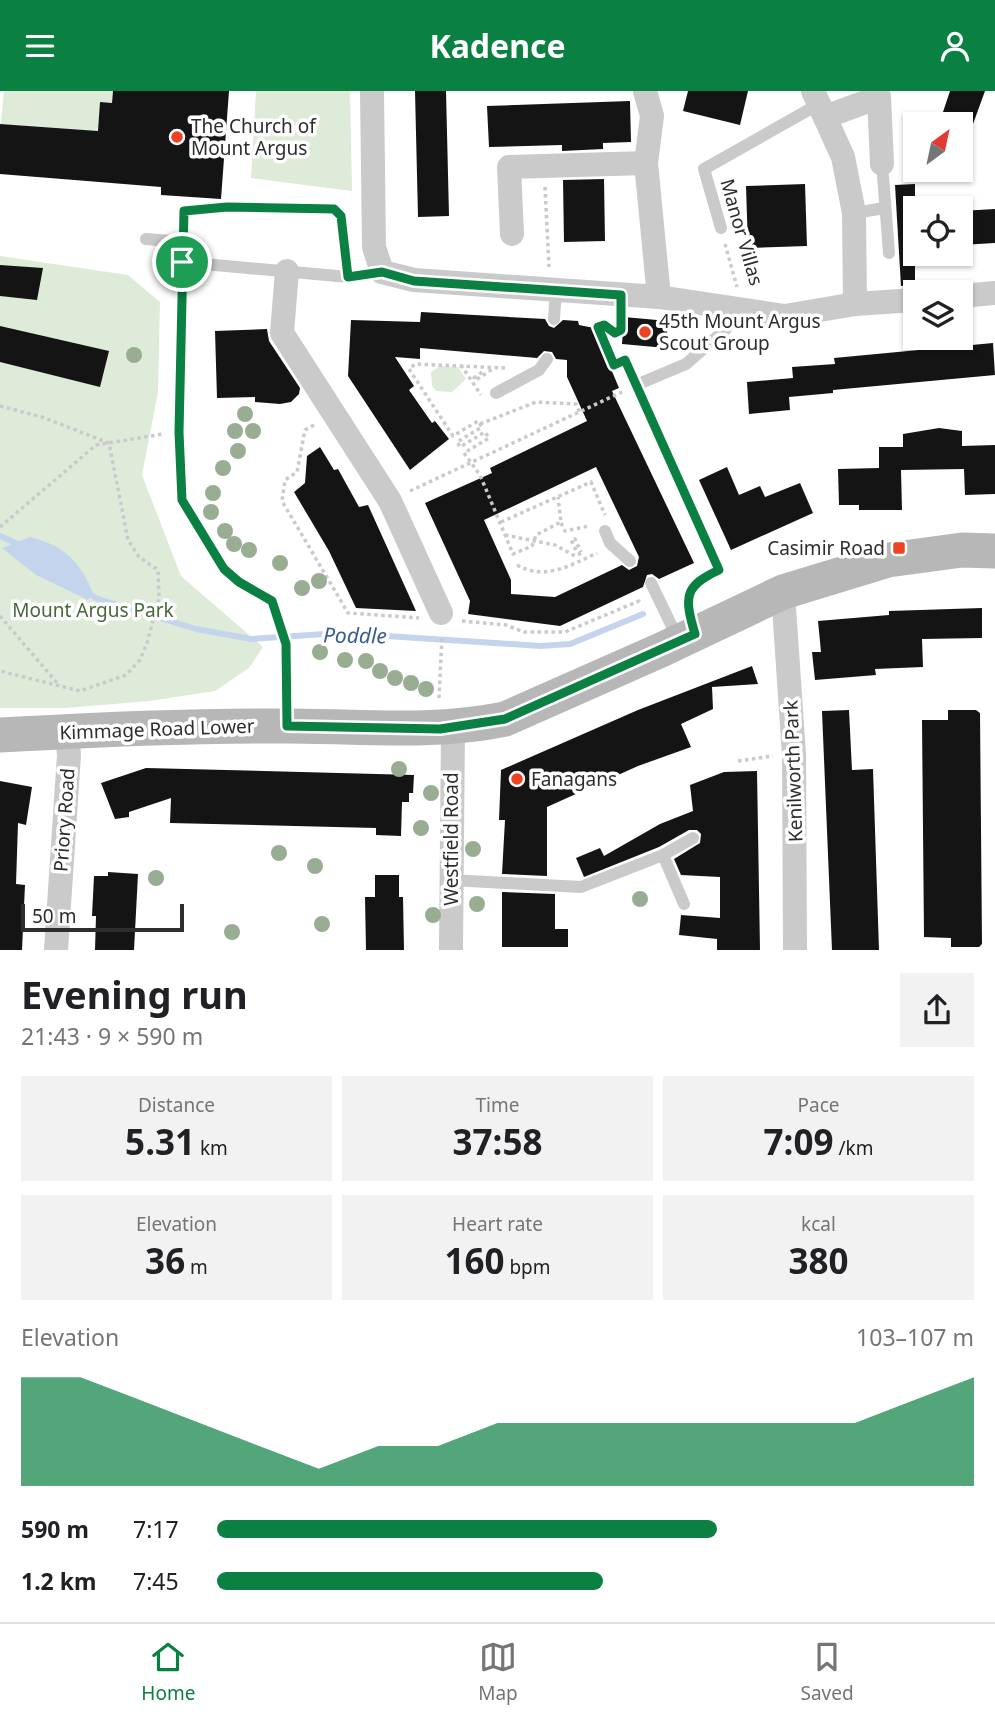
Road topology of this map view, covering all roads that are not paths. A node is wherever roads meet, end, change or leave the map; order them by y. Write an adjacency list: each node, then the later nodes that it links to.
1 (372, 91): 16 (street)
2 (645, 91): 5 (street)
3 (875, 94): 4 (street); 6 (street)
4 (819, 104): 8 (street); 9 (lane, Manor Villas)
5 (646, 163): 10 (street); 21 (street)
6 (882, 170): 7 (lane)
7 (885, 208): 8 (lane); 13 (lane)
8 (854, 213): 23 (street)
9 (721, 228)
10 (512, 234)
11 (146, 239): 12 (lane)
12 (183, 242): 14 (lane); 17 (lane)
13 (889, 253)
14 (182, 262): 15 (lane); 36 (lane)
15 (287, 271): 17 (lane); 34 (street)
16 (382, 272): 17 (lane); 18 (street)
17 (348, 277)
18 (553, 290): 21 (street); 25 (lane)
19 (995, 293): 20 (street)
20 (973, 295)
21 (659, 297): 24 (street)
22 (903, 301): 23 (street)
23 (855, 304): 24 (street)
24 (737, 310): 27 (lane)
25 (554, 319)
26 (547, 359): 28 (lane)
27 (636, 386)
28 (490, 395)
29 (601, 526): 31 (lane)
30 (995, 551): 33 (main road, Kimmage Road Lower)
31 (629, 562)
32 (651, 583): 35 (lane)
33 (783, 592): 35 (main road, Kimmage Road Lower); 46 (street, Kenilworth Park)
34 (442, 622)
35 (687, 637): 37 (main road, Kimmage Road Lower)
36 (287, 726): 37 (main road, Kimmage Road Lower); 38 (main road, Kimmage Road Lower)
37 (453, 728): 42 (street, Westfield Road)
38 (67, 732): 39 (main road, Kimmage Road Lower); 44 (street, Priory Road)
39 (0, 735)
40 (694, 838): 41 (lane)
41 (663, 855): 42 (lane); 43 (lane)
42 (451, 880): 45 (street, Westfield Road)
43 (684, 904)
44 (56, 950)
45 (451, 950)
46 (794, 950)

